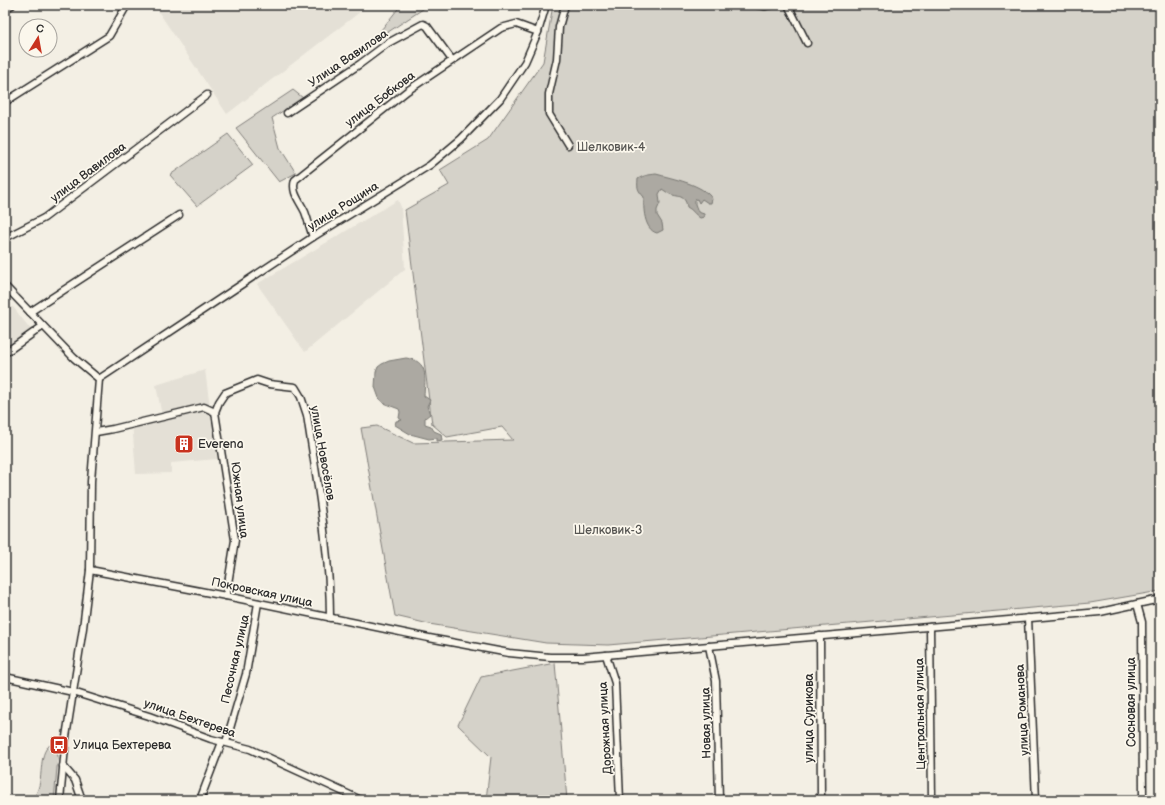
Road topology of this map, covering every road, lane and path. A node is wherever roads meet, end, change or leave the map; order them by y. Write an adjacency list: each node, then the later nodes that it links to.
1 (12, 5): 8 (street)
2 (127, 5): 13 (street)
3 (546, 5): 9 (street, улица Рощина)
4 (566, 5): 15 (street)
5 (758, 5): 6 (street)
6 (770, 5)
7 (788, 5): 10 (street)
8 (5, 9)
9 (538, 32): 11 (street, улица Бобкова); 17 (street, улица Рощина)
10 (807, 43)
11 (452, 60): 14 (street, Улица Вавилова); 17 (street, улица Бобкова)
12 (208, 95): 18 (street, улица Вавилова)
13 (5, 102)
14 (288, 113)
15 (568, 145)
16 (180, 215): 20 (street)
17 (313, 237): 23 (street, улица Рощина)
18 (5, 238)
19 (5, 286): 20 (street)
20 (30, 312): 21 (street)
21 (44, 326): 22 (street); 23 (street)
22 (5, 353)
23 (99, 379): 25 (street)
24 (216, 412): 25 (street); 27 (street, Южная улица); 31 (street, улица Новосёлов)
25 (96, 432): 26 (street)
26 (90, 570): 27 (street, Покровская улица); 38 (street)
27 (226, 596): 29 (street, Покровская улица)
28 (1160, 599): 30 (street, Покровская улица)
29 (258, 603): 31 (street, Покровская улица); 39 (street, Песочная улица)
30 (1137, 604): 32 (street, Покровская улица); 50 (street, Сосновая улица)
31 (330, 618): 36 (street, Покровская улица)
32 (1028, 618): 33 (street, Покровская улица); 49 (street, улица Романова)
33 (930, 627): 34 (street, Покровская улица); 48 (street, Центральная улица)
34 (820, 636): 35 (street, Покровская улица); 47 (street, улица Сурикова)
35 (709, 646): 36 (street, Покровская улица); 46 (street, Новая улица)
36 (606, 655): 45 (street, Дорожная улица)
37 (5, 677): 38 (street, улица Бехтерева)
38 (73, 692): 39 (street, улица Бехтерева); 40 (street)
39 (224, 742): 43 (street, Песочная улица); 44 (street, улица Бехтерева)
40 (63, 766): 41 (street); 42 (street)
41 (60, 800)
42 (82, 800)
43 (200, 800)
44 (361, 800)
45 (620, 800)
46 (718, 800)
47 (820, 800)
48 (932, 800)
49 (1036, 800)
50 (1143, 800)

